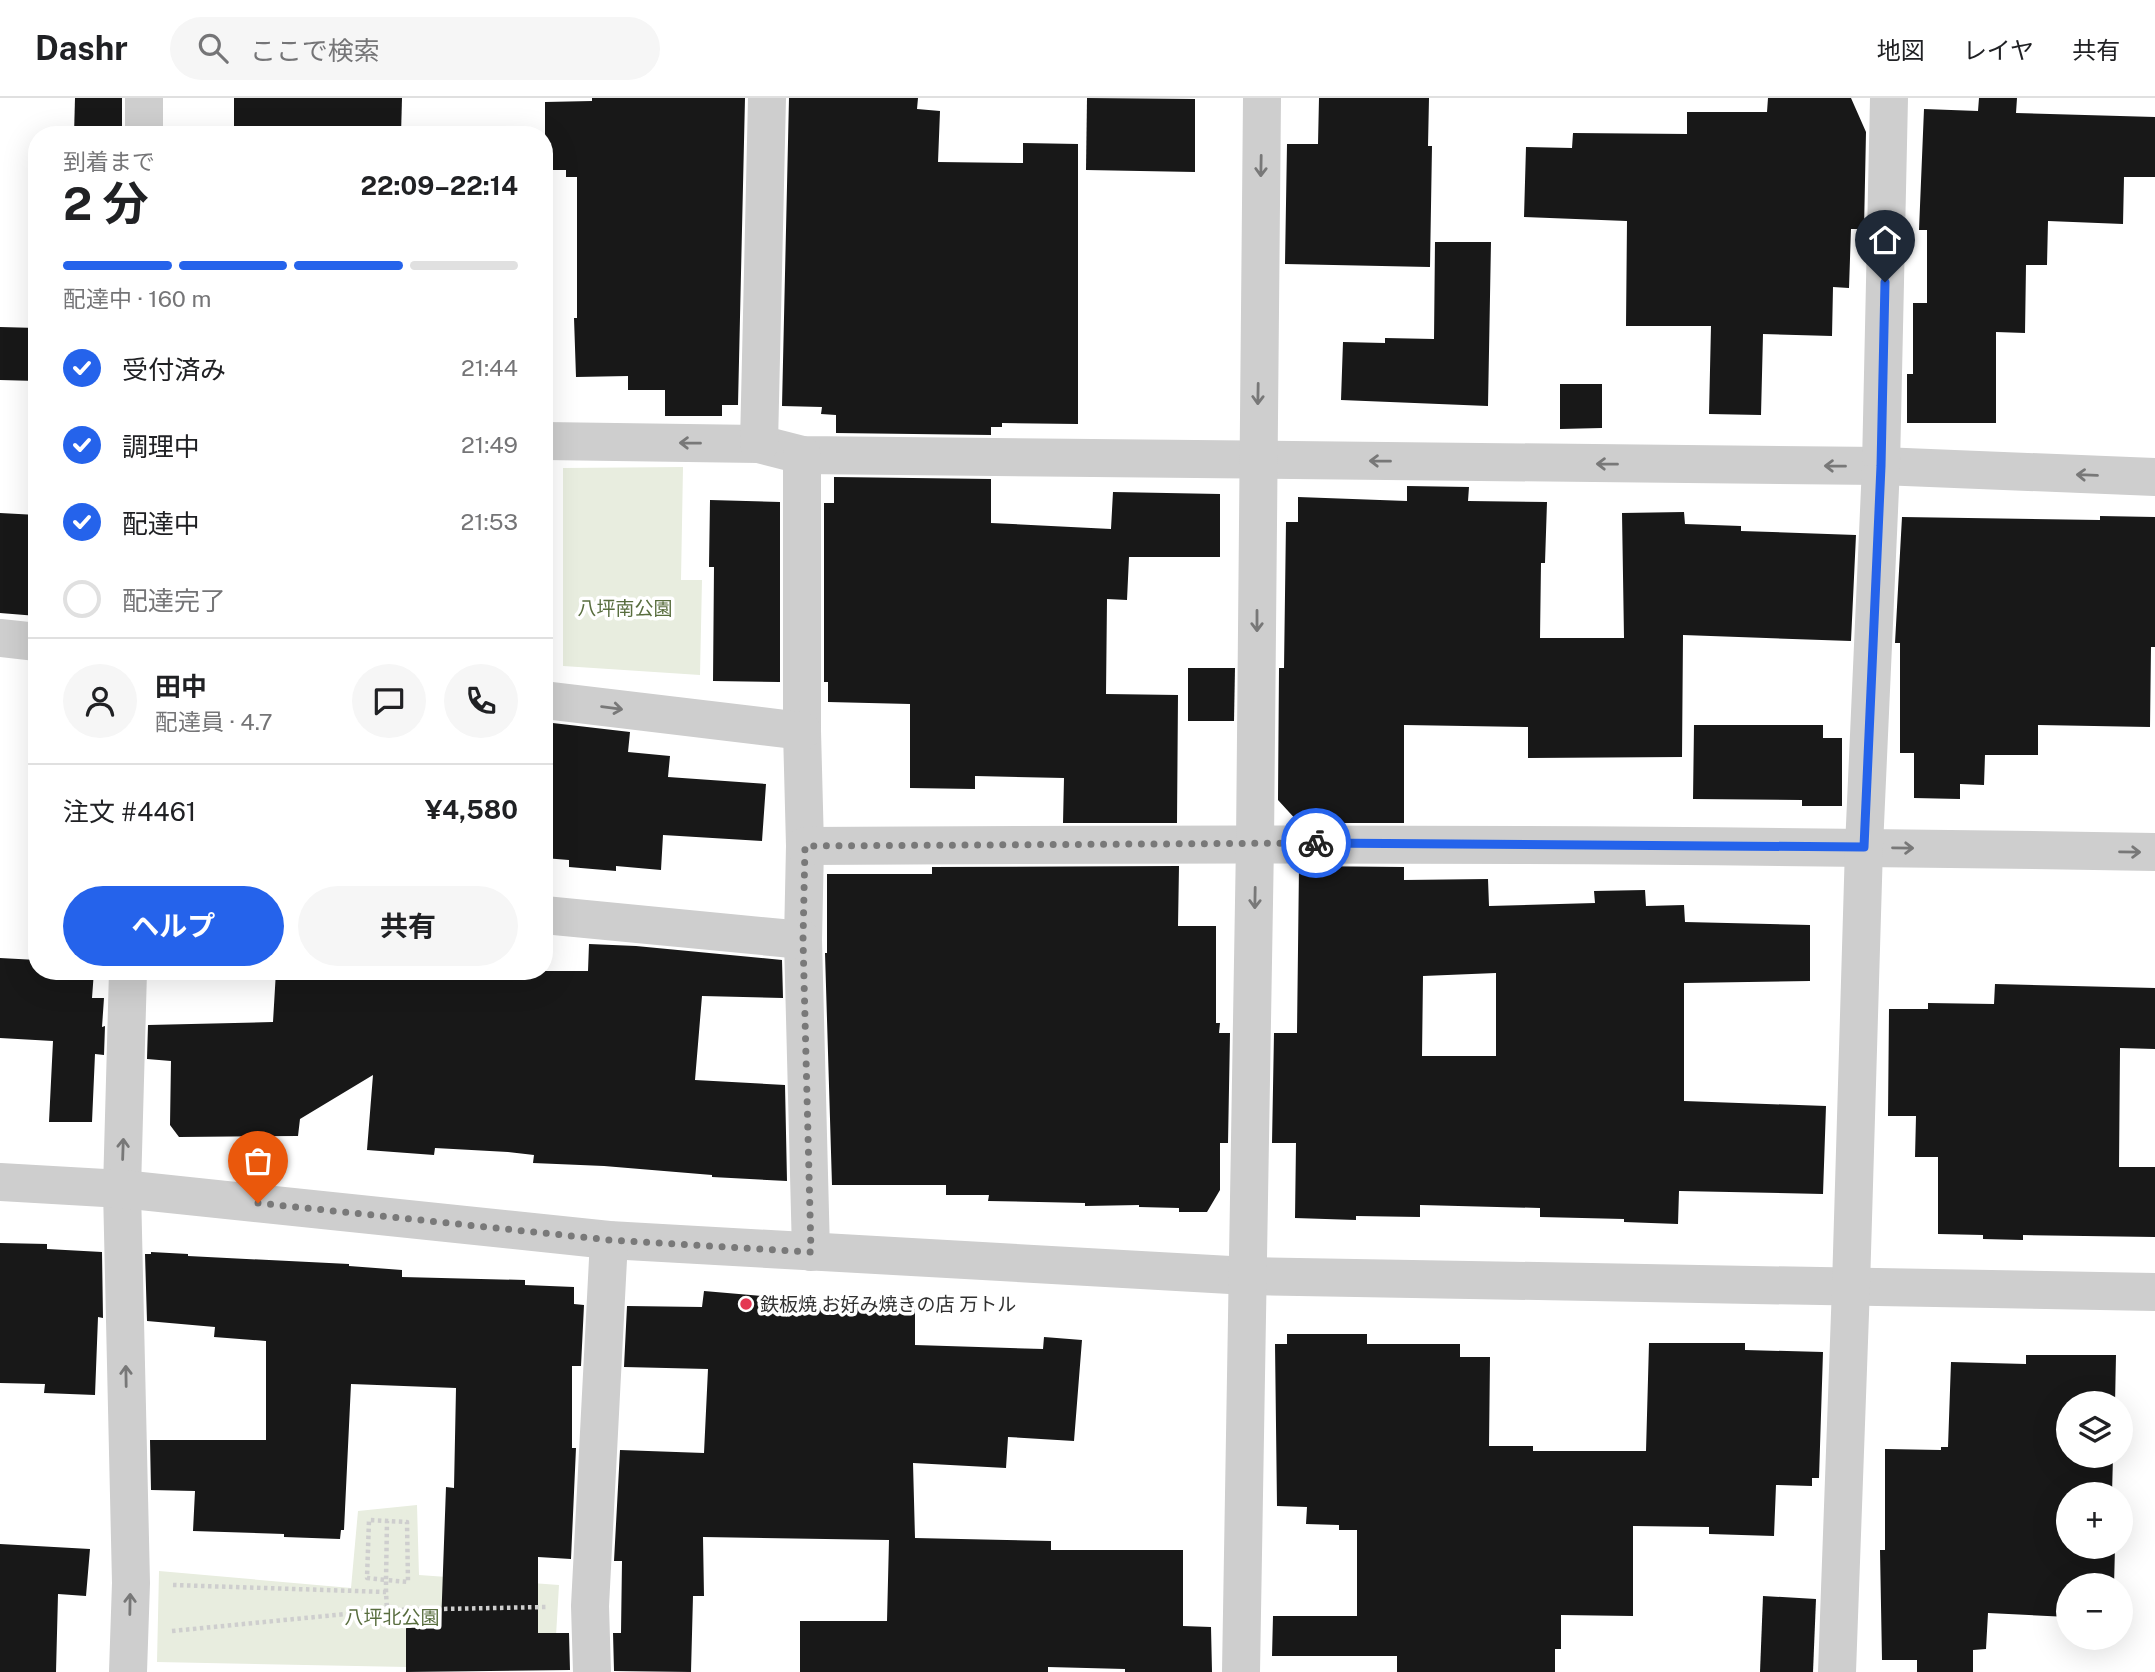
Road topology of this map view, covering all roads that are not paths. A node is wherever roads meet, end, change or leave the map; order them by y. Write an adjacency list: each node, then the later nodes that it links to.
1 (144, 98): 5 (street)
2 (767, 98): 7 (street)
3 (1262, 98): 9 (street, one-way to 9)
4 (1889, 98): 10 (street)
5 (144, 126)
6 (553, 441): 7 (street, one-way to 6)
7 (759, 444): 8 (street)
8 (802, 456): 9 (street); 15 (street)
9 (1257, 460): 10 (street, one-way to 9); 16 (street, one-way to 16)
10 (1881, 466): 11 (street, one-way to 10); 18 (street)
11 (2155, 477)
12 (0, 638): 13 (street)
13 (28, 641)
14 (553, 701): 15 (street, one-way to 15)
15 (802, 731): 17 (street)
16 (1255, 843): 17 (street); 18 (street); 27 (street, one-way to 27)
17 (805, 846): 21 (street)
18 (1864, 847): 19 (street, one-way to 19); 28 (street)
19 (2155, 852)
20 (553, 916): 21 (street)
21 (803, 940): 26 (street)
22 (128, 980): 24 (street, one-way to 22)
23 (0, 1182): 24 (street)
24 (122, 1189): 25 (street); 30 (street, one-way to 24)
25 (610, 1240): 26 (street); 31 (street)
26 (811, 1252): 27 (street)
27 (1248, 1276): 28 (street); 32 (street)
28 (1852, 1286): 29 (street); 33 (street)
29 (2155, 1292)
30 (129, 1654)
31 (592, 1672)
32 (1241, 1672)
33 (1837, 1672)

